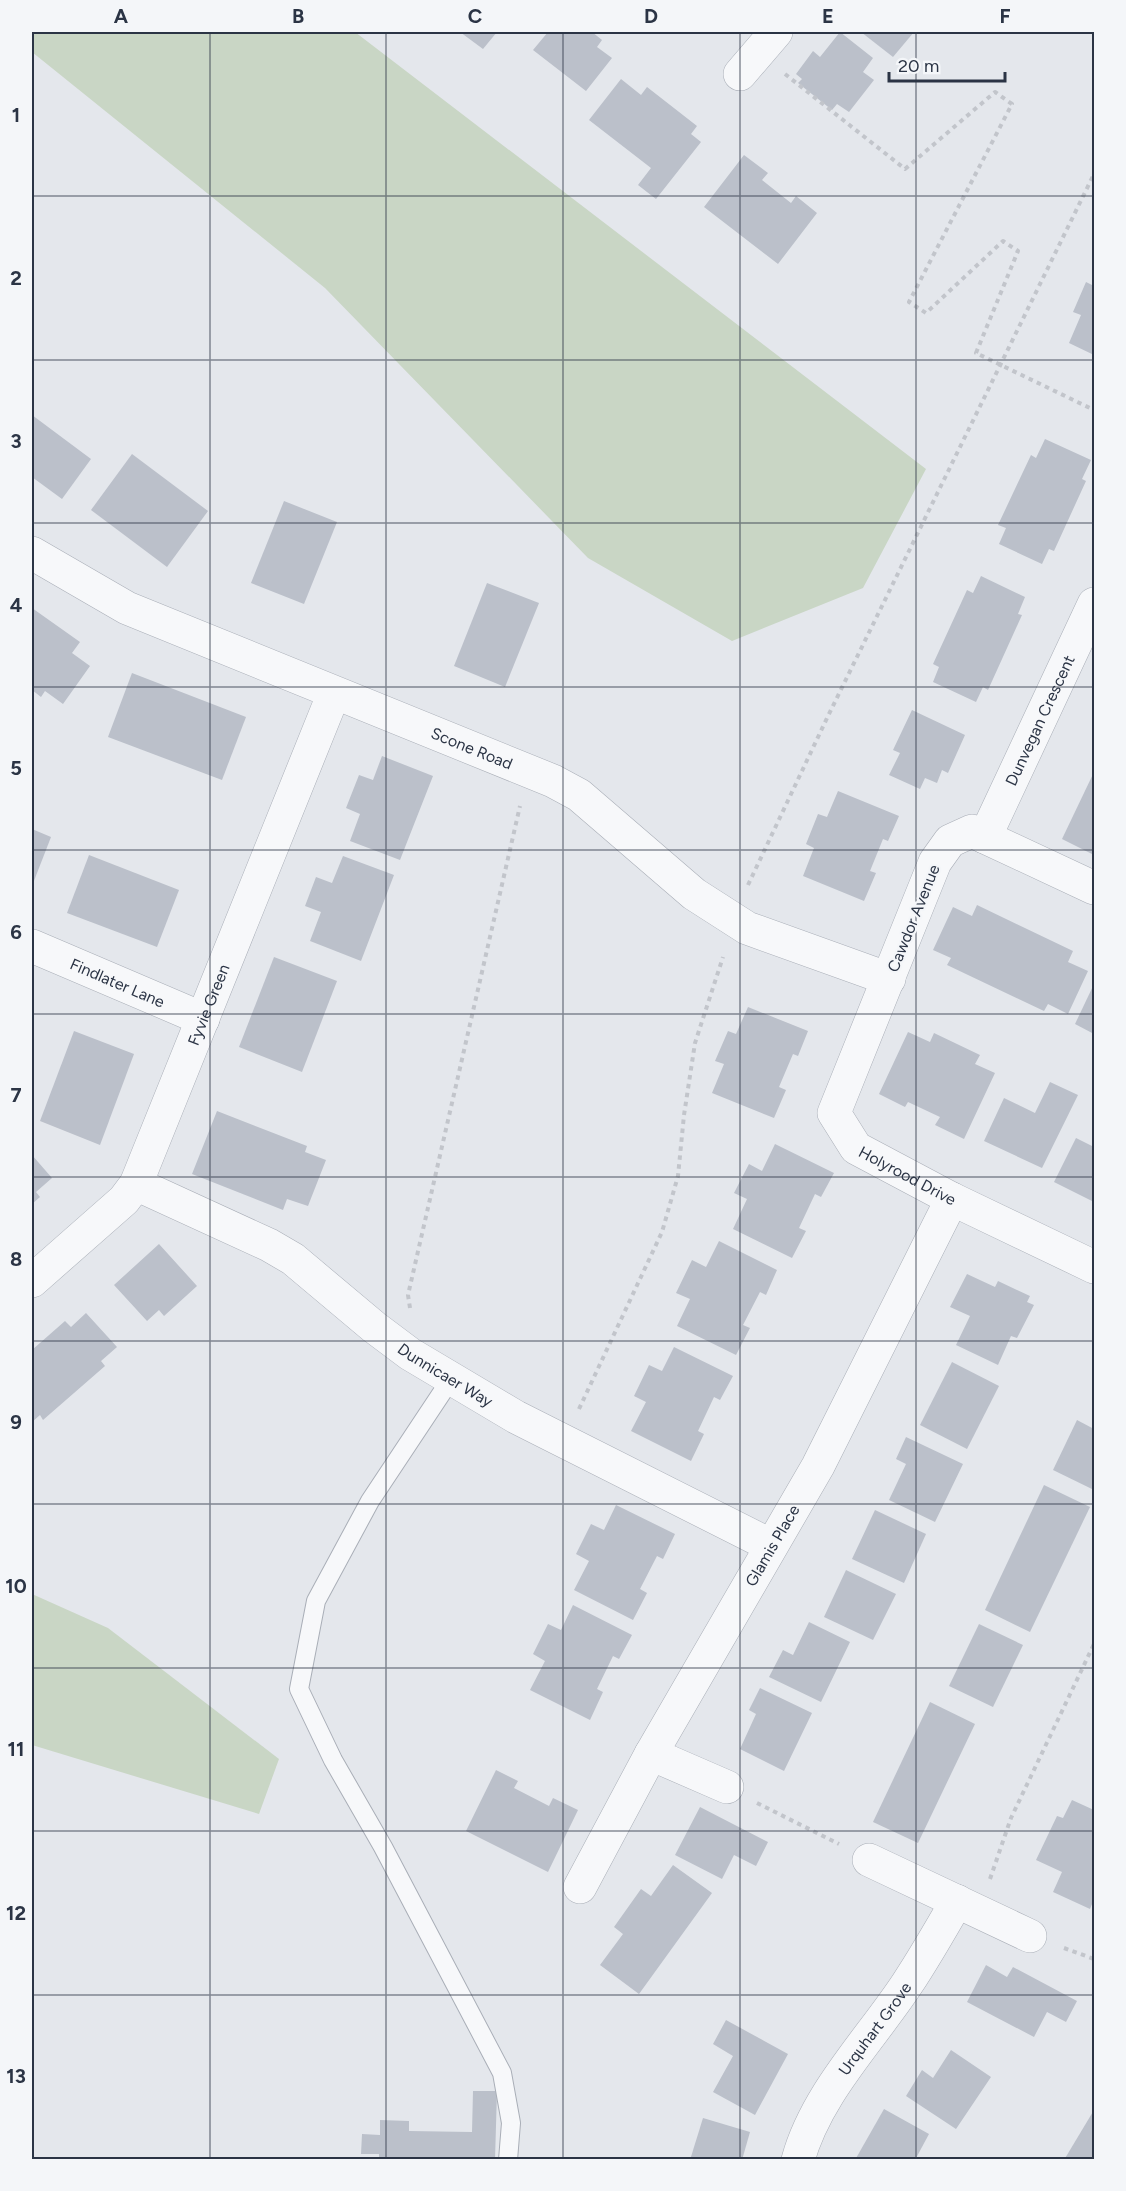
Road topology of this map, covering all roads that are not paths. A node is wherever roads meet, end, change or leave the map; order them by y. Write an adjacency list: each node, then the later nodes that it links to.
1 (32, 553): 3 (street, Scone Road)
2 (1095, 604): 4 (street, Dunvegan Crescent)
3 (334, 693): 7 (street, Scone Road); 8 (street, Fyvie Green)
4 (985, 837): 5 (street, Cawdor Avenue); 7 (street, Cawdor Avenue)
5 (1095, 888)
6 (32, 946): 8 (street, Findlater Lane)
7 (889, 979): 10 (street, Holyrood Drive)
8 (203, 1019): 9 (street, Fyvie Green)
9 (136, 1184): 12 (street, Fyvie Green); 13 (street, Dunnicaer Way)
10 (952, 1199): 11 (street, Holyrood Drive); 14 (street, Glamis Place)
11 (1095, 1267)
12 (32, 1281)
13 (451, 1379): 14 (street, Dunnicaer Way); 21 (lane)
14 (770, 1545): 15 (street, Glamis Place)
15 (651, 1754): 16 (street); 18 (street, Glamis Place)
16 (727, 1787)
17 (869, 1860): 19 (street)
18 (580, 1887)
19 (968, 1906): 20 (street); 22 (street, Urquhart Grove)
20 (1030, 1936)
21 (508, 2160)
22 (798, 2160)

